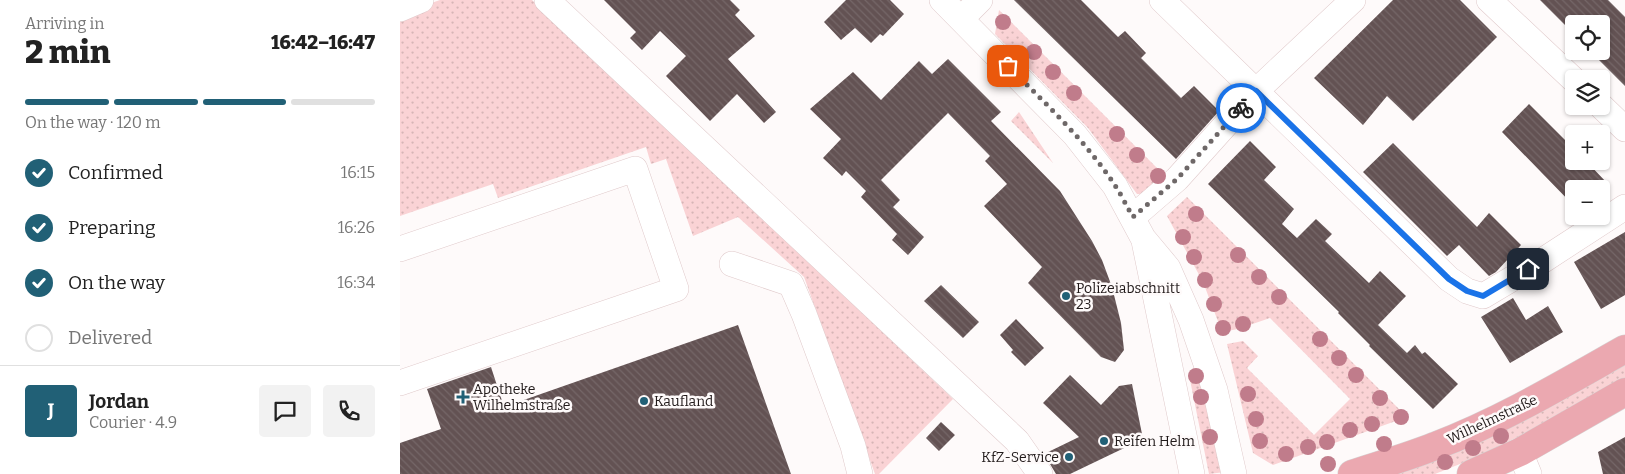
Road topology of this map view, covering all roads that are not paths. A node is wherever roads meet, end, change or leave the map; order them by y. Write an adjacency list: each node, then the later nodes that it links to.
1 (422, 0): 8 (street)
2 (547, 0): 23 (street)
3 (942, 0): 9 (street)
4 (980, 0): 9 (street)
5 (1162, 0): 11 (street)
6 (1354, 0): 11 (street)
7 (1489, 0): 10 (street)
8 (400, 8)
9 (961, 19): 15 (street)
10 (1565, 72)
11 (1256, 91): 14 (street); 15 (street)
12 (1610, 114): 13 (street)
13 (1625, 128)
14 (1625, 207)
15 (1138, 227): 24 (street); 25 (street)
16 (400, 249): 19 (street)
17 (732, 264): 22 (street)
18 (1625, 350): 26 (main road, Wilhelmstraße)
19 (400, 383)
20 (1625, 392): 21 (main road)
21 (1525, 463): 27 (main road)
22 (860, 474)
23 (1040, 474)
24 (1192, 474)
25 (1234, 474)
26 (1352, 474)
27 (1471, 474)

